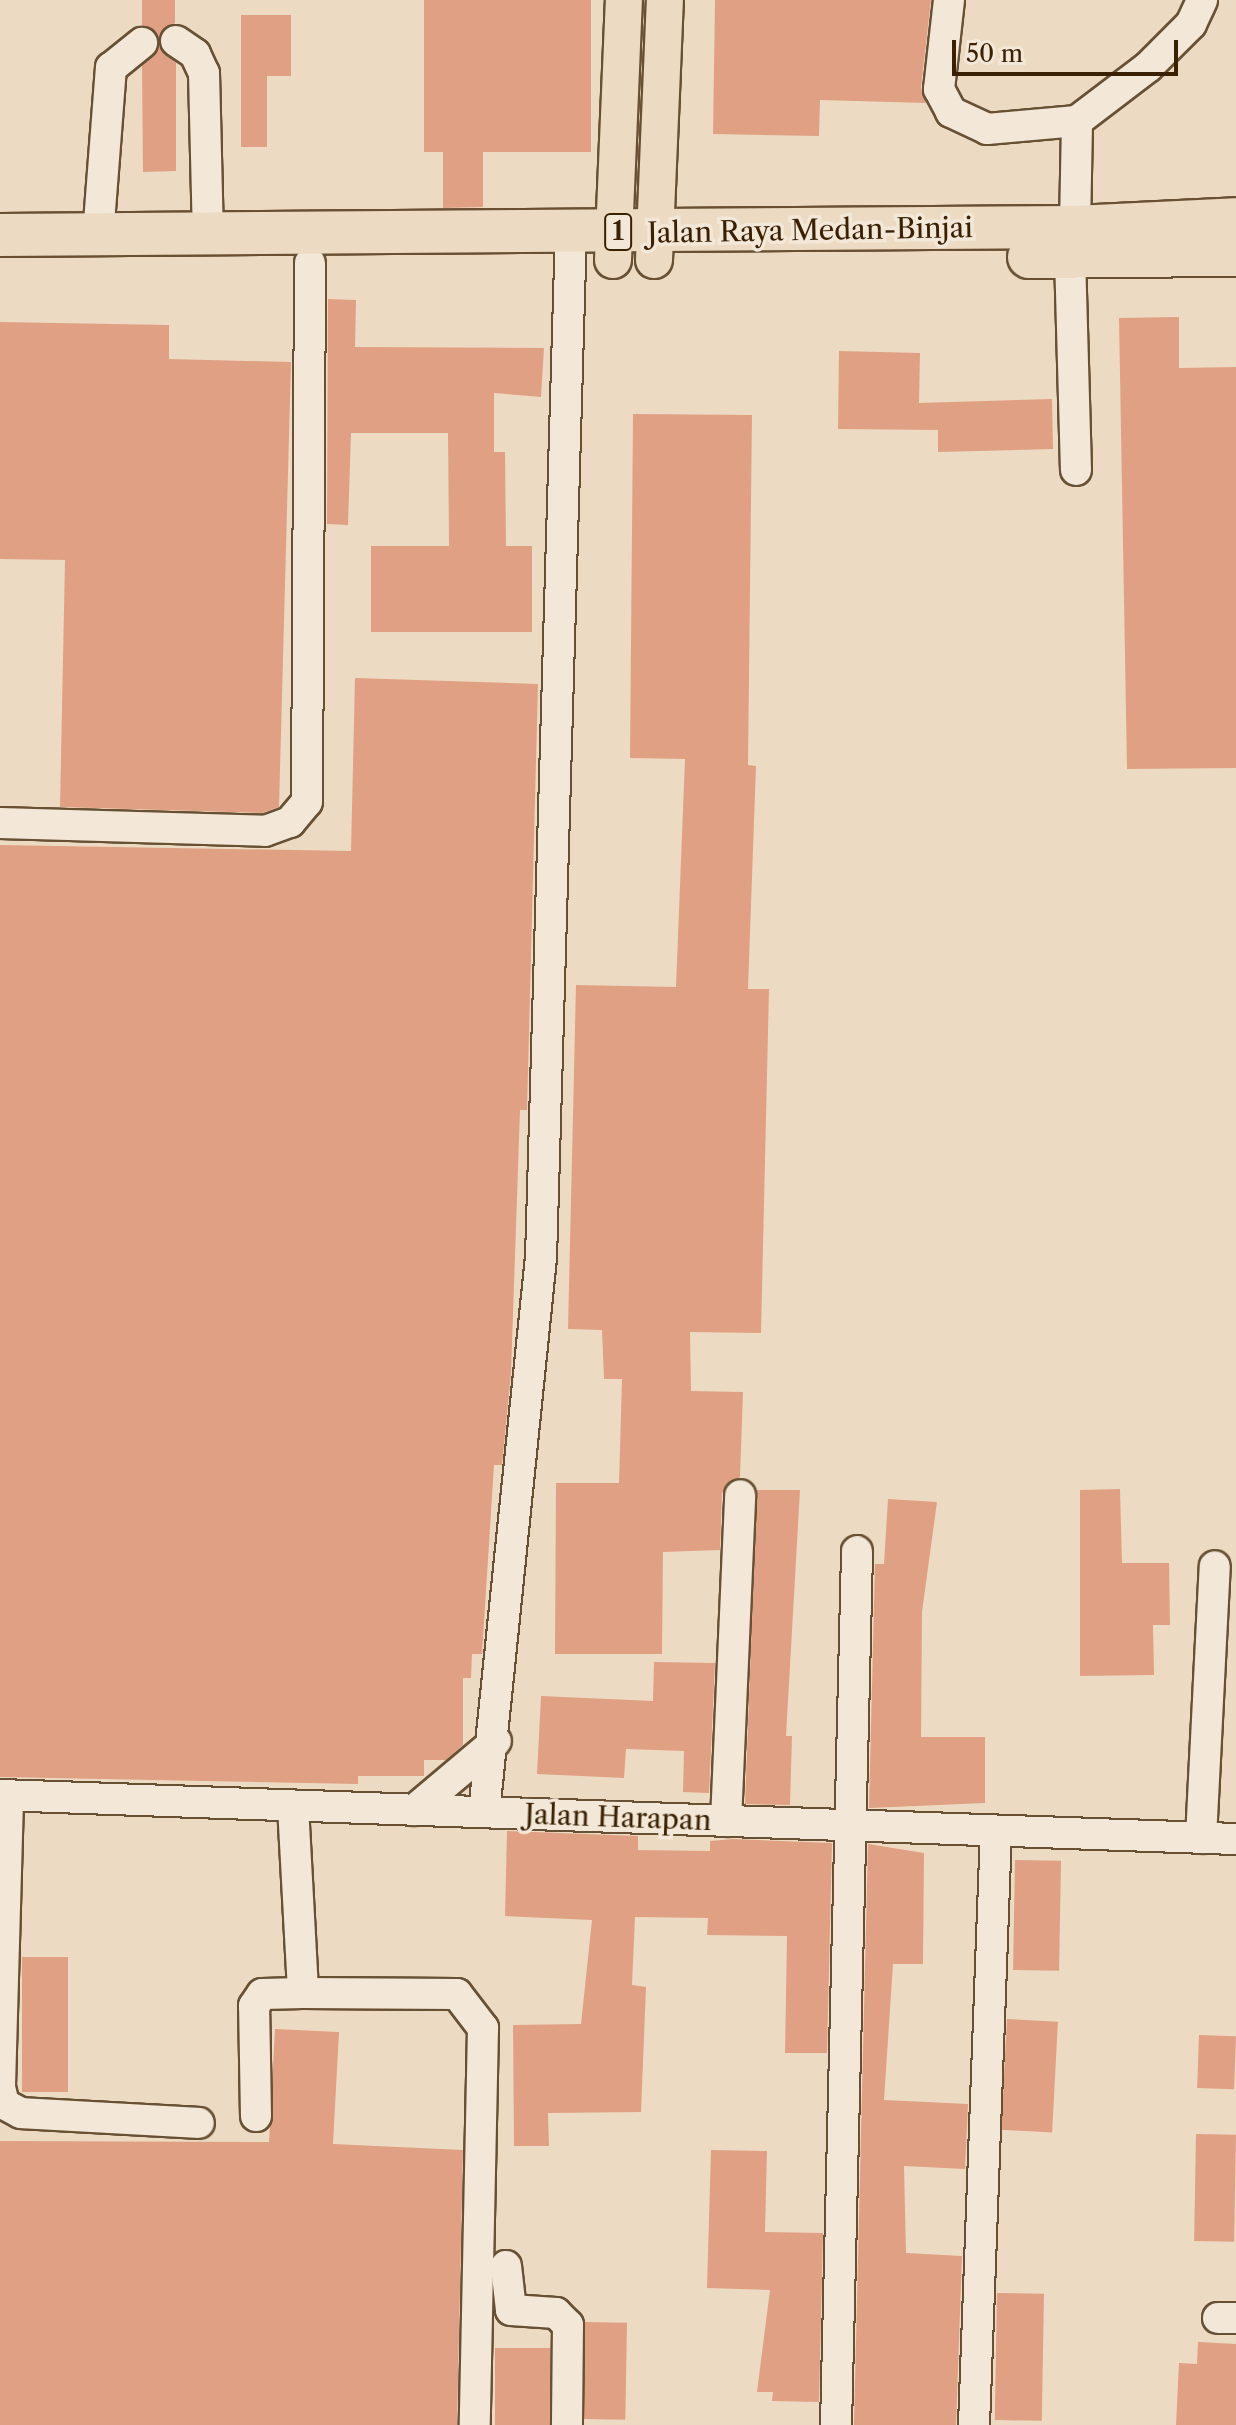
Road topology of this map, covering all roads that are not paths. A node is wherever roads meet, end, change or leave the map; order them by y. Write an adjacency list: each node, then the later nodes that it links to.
1 (624, 0): 14 (main road)
2 (665, 0): 15 (main road)
3 (949, 0): 7 (street)
4 (1202, 0): 7 (street)
5 (176, 41): 11 (street)
6 (142, 43): 10 (street)
7 (1077, 121): 12 (street)
8 (1236, 219): 12 (highway, Jalan Raya Medan-Binjai / 1)
9 (0, 235): 10 (highway, Jalan Raya Medan-Binjai / 1)
10 (98, 236): 11 (highway, Jalan Raya Medan-Binjai / 1)
11 (208, 237): 13 (highway, Jalan Raya Medan-Binjai / 1)
12 (1073, 242): 15 (highway, Jalan Raya Medan-Binjai / 1); 16 (highway, Jalan Raya Medan-Binjai / 1); 19 (street)
13 (572, 246): 14 (highway, Jalan Raya Medan-Binjai / 1); 18 (highway, Jalan Raya Medan-Binjai / 1); 24 (street)
14 (614, 246): 15 (highway, Jalan Raya Medan-Binjai / 1)
15 (655, 246)
16 (1236, 255)
17 (0, 263): 18 (highway, Jalan Raya Medan-Binjai / 1)
18 (310, 263): 20 (street)
19 (1076, 470)
20 (0, 823)
21 (740, 1495): 29 (street)
22 (857, 1551): 30 (street)
23 (1215, 1566): 32 (street)
24 (496, 1741): 27 (street); 28 (street)
25 (4, 1796): 26 (street, Jalan Harapan); 35 (street)
26 (293, 1806): 27 (street, Jalan Harapan); 34 (street)
27 (414, 1810): 28 (street, Jalan Harapan)
28 (484, 1812): 29 (street, Jalan Harapan)
29 (726, 1821): 30 (street, Jalan Harapan)
30 (853, 1826): 31 (street, Jalan Harapan); 41 (street)
31 (996, 1831): 32 (street, Jalan Harapan); 42 (street)
32 (1201, 1838): 33 (street, Jalan Harapan)
33 (1236, 1839)
34 (303, 1993): 36 (street); 39 (street)
35 (0, 2086): 37 (street)
36 (256, 2116)
37 (199, 2123)
38 (506, 2266): 40 (street)
39 (475, 2425)
40 (567, 2425)
41 (836, 2425)
42 (974, 2425)

